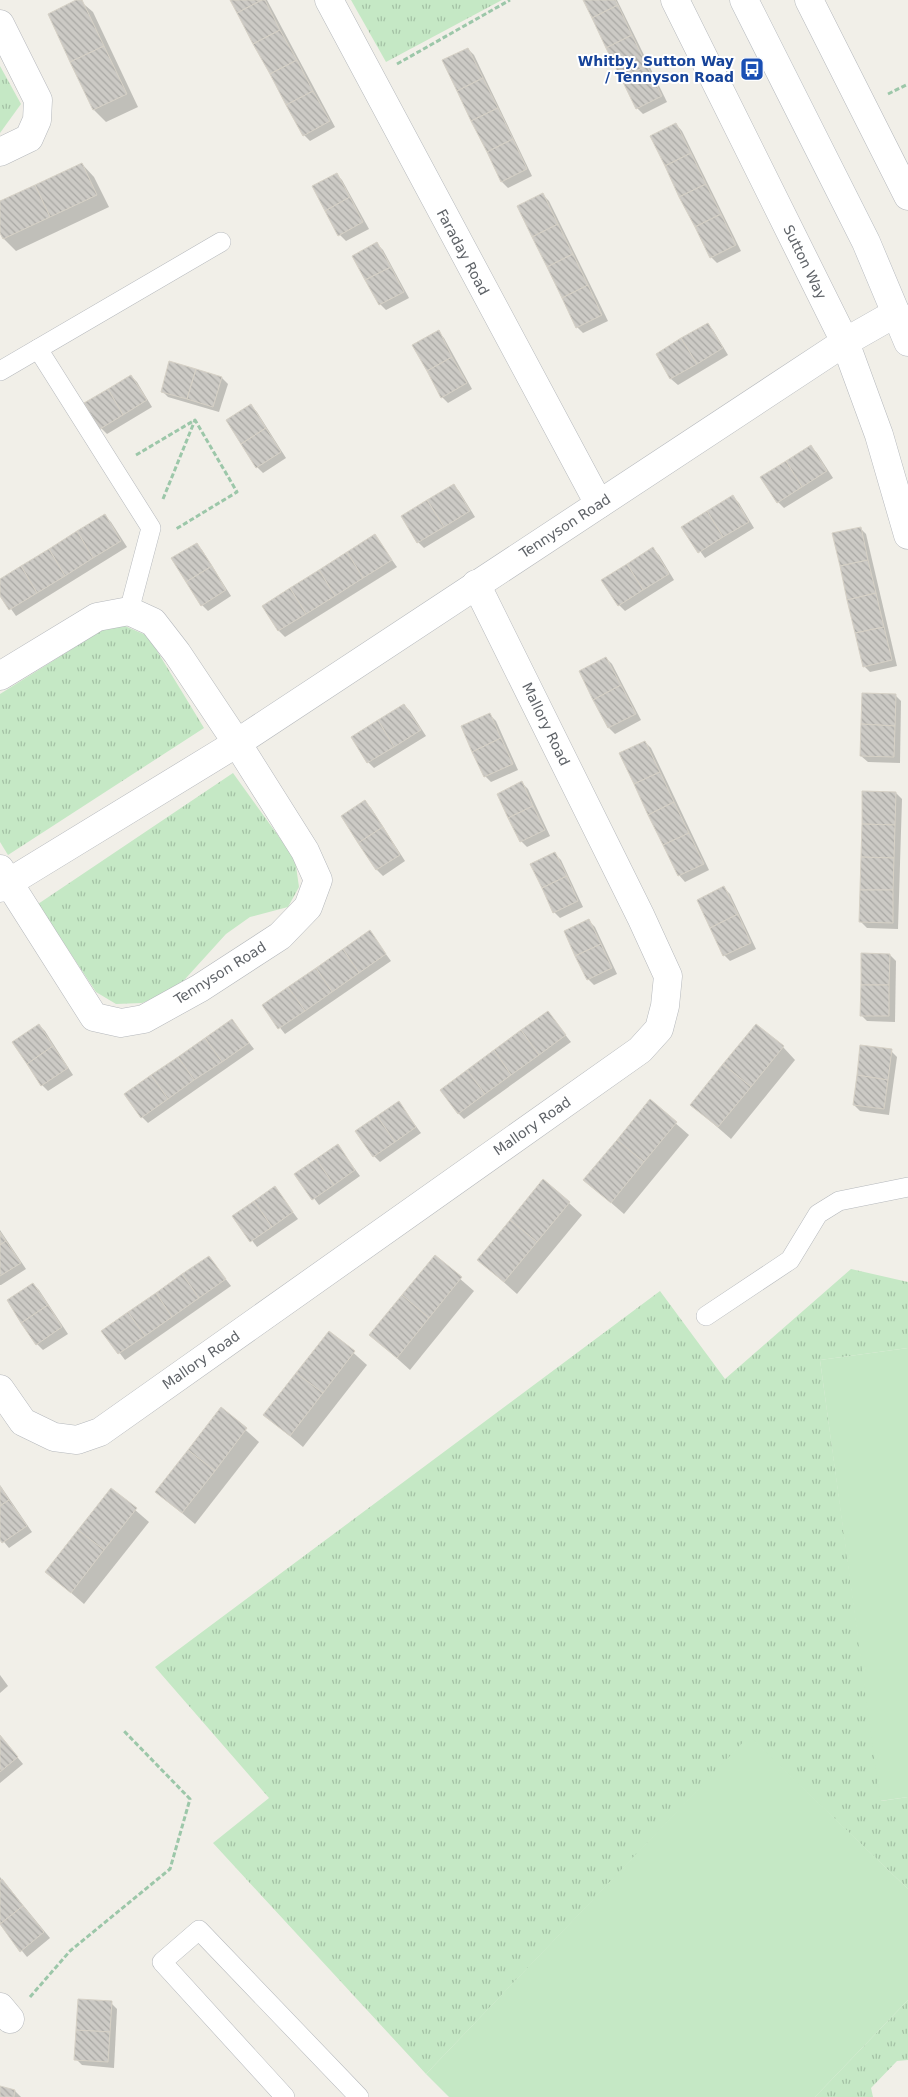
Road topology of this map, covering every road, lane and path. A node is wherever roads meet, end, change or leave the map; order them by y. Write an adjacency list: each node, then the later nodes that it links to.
1 (329, 0): 7 (street, Faraday Road)
2 (510, 0): 7 (path)
3 (675, 0): 14 (street, Sutton Way)
4 (744, 0): 13 (street)
5 (809, 0): 11 (street)
6 (0, 24): 10 (street)
7 (370, 79): 20 (street, Faraday Road)
8 (908, 84): 9 (path)
9 (882, 96)
10 (0, 152)
11 (908, 196)
12 (221, 242): 16 (lane)
13 (896, 313): 14 (street, Tennyson Road); 15 (street)
14 (846, 342): 20 (street, Tennyson Road); 22 (street, Sutton Way)
15 (908, 342)
16 (38, 349): 17 (lane); 19 (lane)
17 (0, 371)
18 (195, 420): 19 (path); 21 (path); 23 (path)
19 (114, 468): 21 (lane)
20 (599, 504): 24 (street, Tennyson Road)
21 (151, 528): 23 (lane)
22 (908, 535)
23 (146, 547): 25 (lane)
24 (476, 584): 27 (street, Tennyson Road); 31 (street, Mallory Road)
25 (129, 611): 26 (street); 27 (street, Tennyson Road)
26 (0, 676)
27 (237, 742): 28 (street, Tennyson Road); 28 (street, Tennyson Road)
28 (3, 880)
29 (908, 1187): 30 (lane)
30 (706, 1316)
31 (0, 1389)
32 (123, 1730): 33 (path)
33 (5, 2013)
34 (285, 2097): 35 (lane)
35 (359, 2097)

